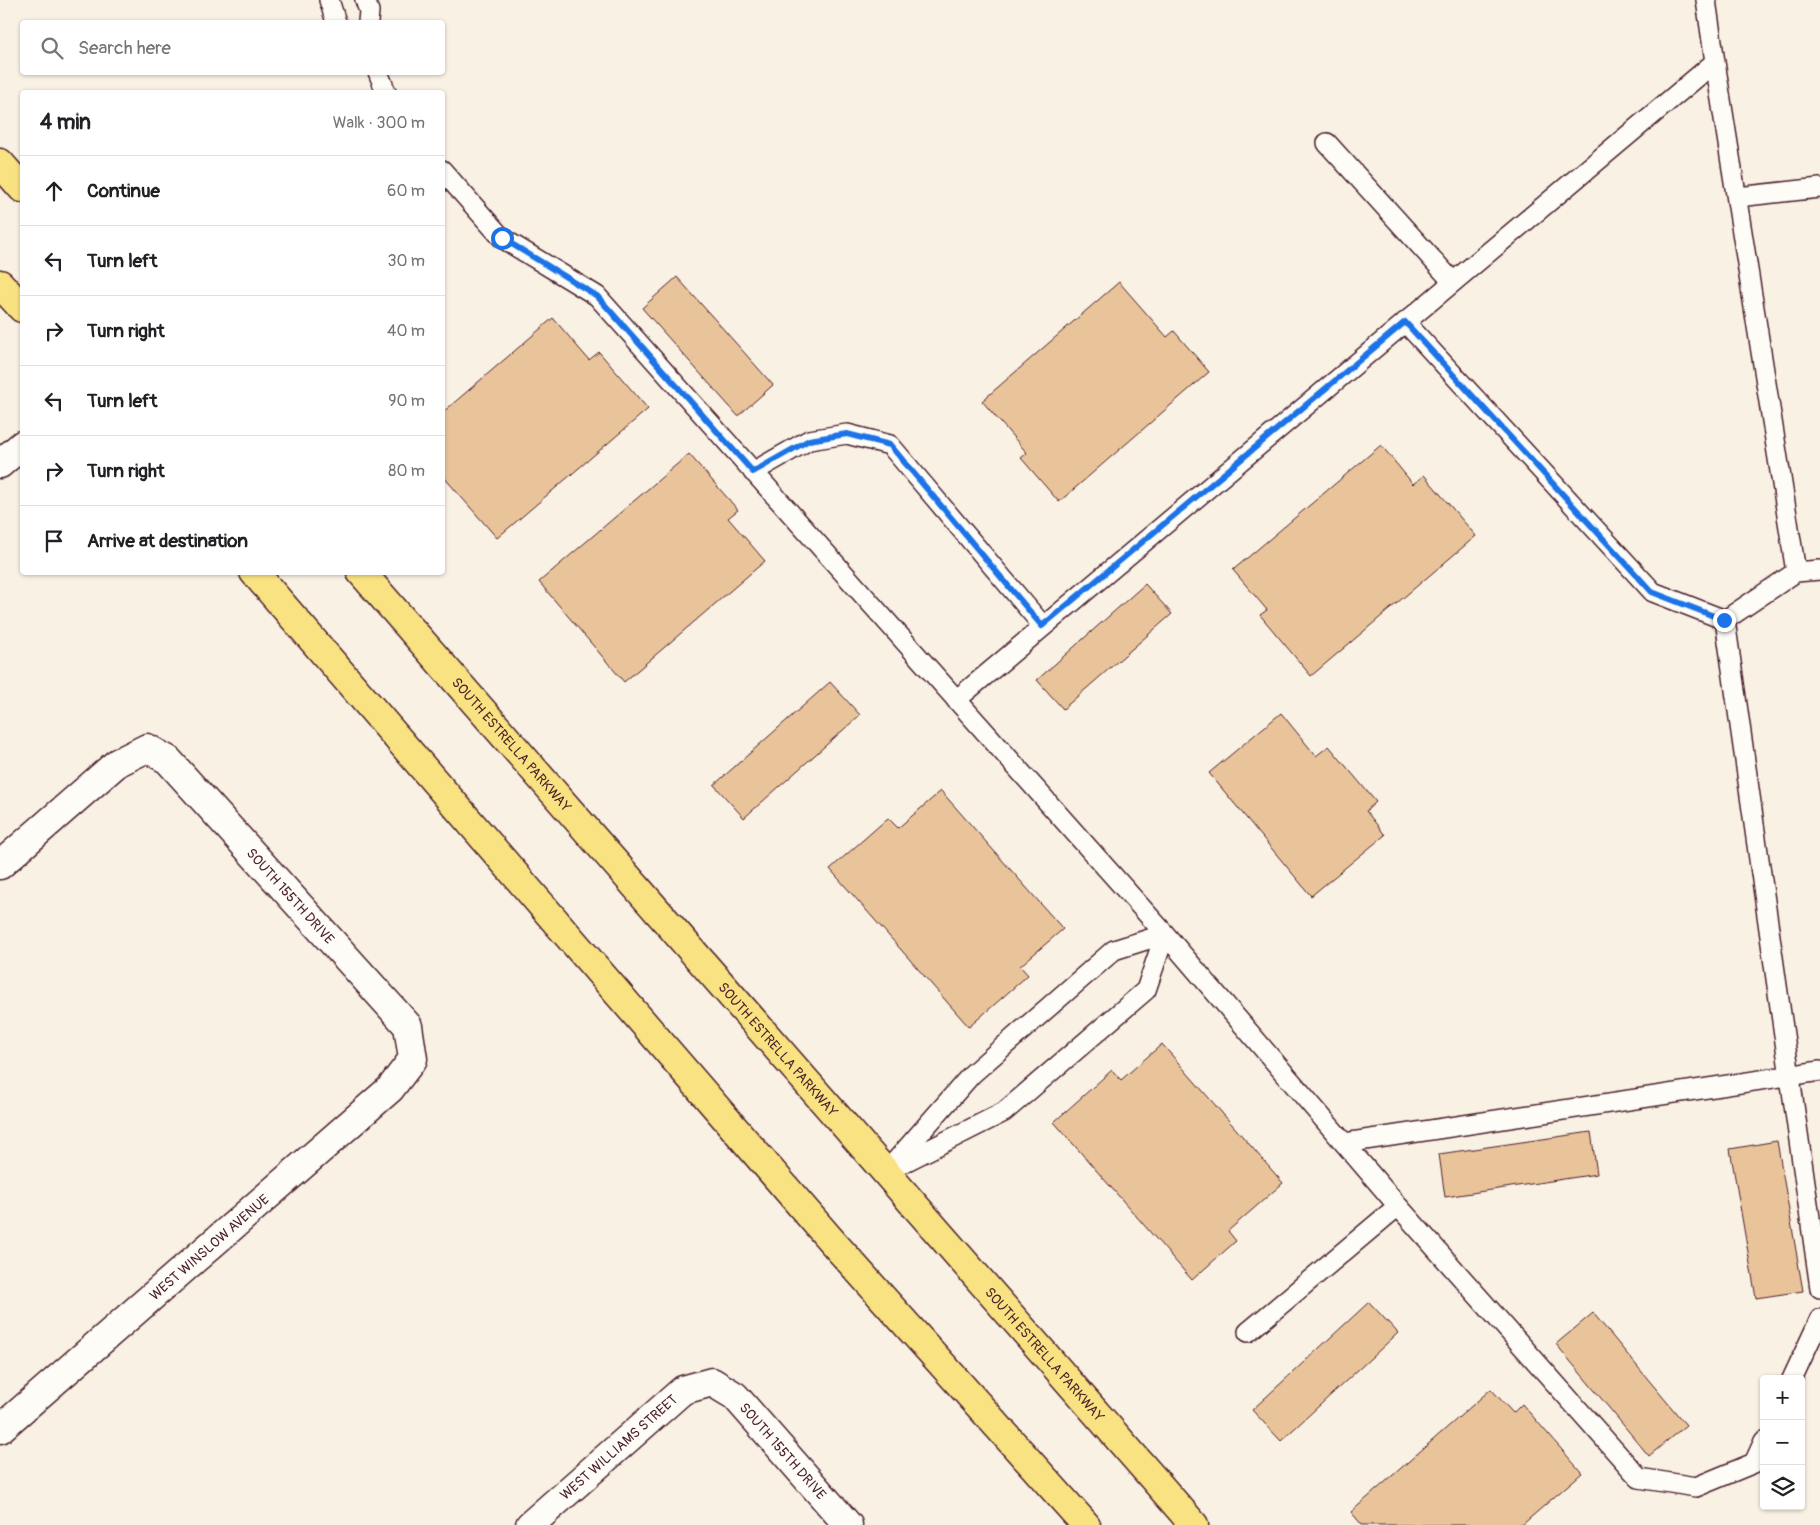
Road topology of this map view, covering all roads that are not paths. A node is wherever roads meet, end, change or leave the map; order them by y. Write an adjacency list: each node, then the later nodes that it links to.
1 (329, 0): 4 (lane)
2 (365, 0): 5 (lane)
3 (1706, 0): 6 (lane)
4 (335, 20)
5 (368, 20)
6 (1716, 62): 14 (lane); 15 (lane)
7 (379, 75): 8 (lane)
8 (385, 90)
9 (1327, 143): 15 (lane)
10 (0, 163): 12 (main road)
11 (445, 173): 21 (lane)
12 (20, 186)
13 (1820, 188): 14 (lane)
14 (1737, 196): 23 (lane)
15 (1453, 282): 18 (lane)
16 (0, 284): 17 (main road)
17 (20, 306)
18 (1405, 322): 26 (lane); 27 (lane)
19 (20, 447): 20 (street)
20 (0, 464)
21 (753, 472): 27 (lane); 28 (lane)
22 (1820, 570): 23 (lane)
23 (1796, 572): 26 (lane)
24 (257, 575): 46 (main road)
25 (364, 575): 35 (main road, SOUTH ESTRELLA PARKWAY)
26 (1724, 620): 33 (lane)
27 (1042, 626): 28 (lane)
28 (956, 700): 30 (lane)
29 (0, 865): 31 (street, SOUTH 155TH DRIVE)
30 (1165, 934): 34 (lane); 35 (lane); 35 (lane)
31 (413, 1059): 42 (street, WEST WINSLOW AVENUE)
32 (1820, 1071): 33 (lane)
33 (1790, 1076): 34 (lane); 37 (lane)
34 (1345, 1143): 36 (lane)
35 (885, 1172): 47 (main road, SOUTH ESTRELLA PARKWAY)
36 (1398, 1206): 39 (lane); 43 (lane)
37 (1820, 1288)
38 (1820, 1319): 40 (lane)
39 (1248, 1332)
40 (1794, 1375)
41 (712, 1382): 44 (street, WEST WILLIAMS STREET); 45 (street, SOUTH 155TH DRIVE)
42 (0, 1429)
43 (1760, 1450)
44 (530, 1525)
45 (848, 1525)
46 (1086, 1525)
47 (1194, 1525)

